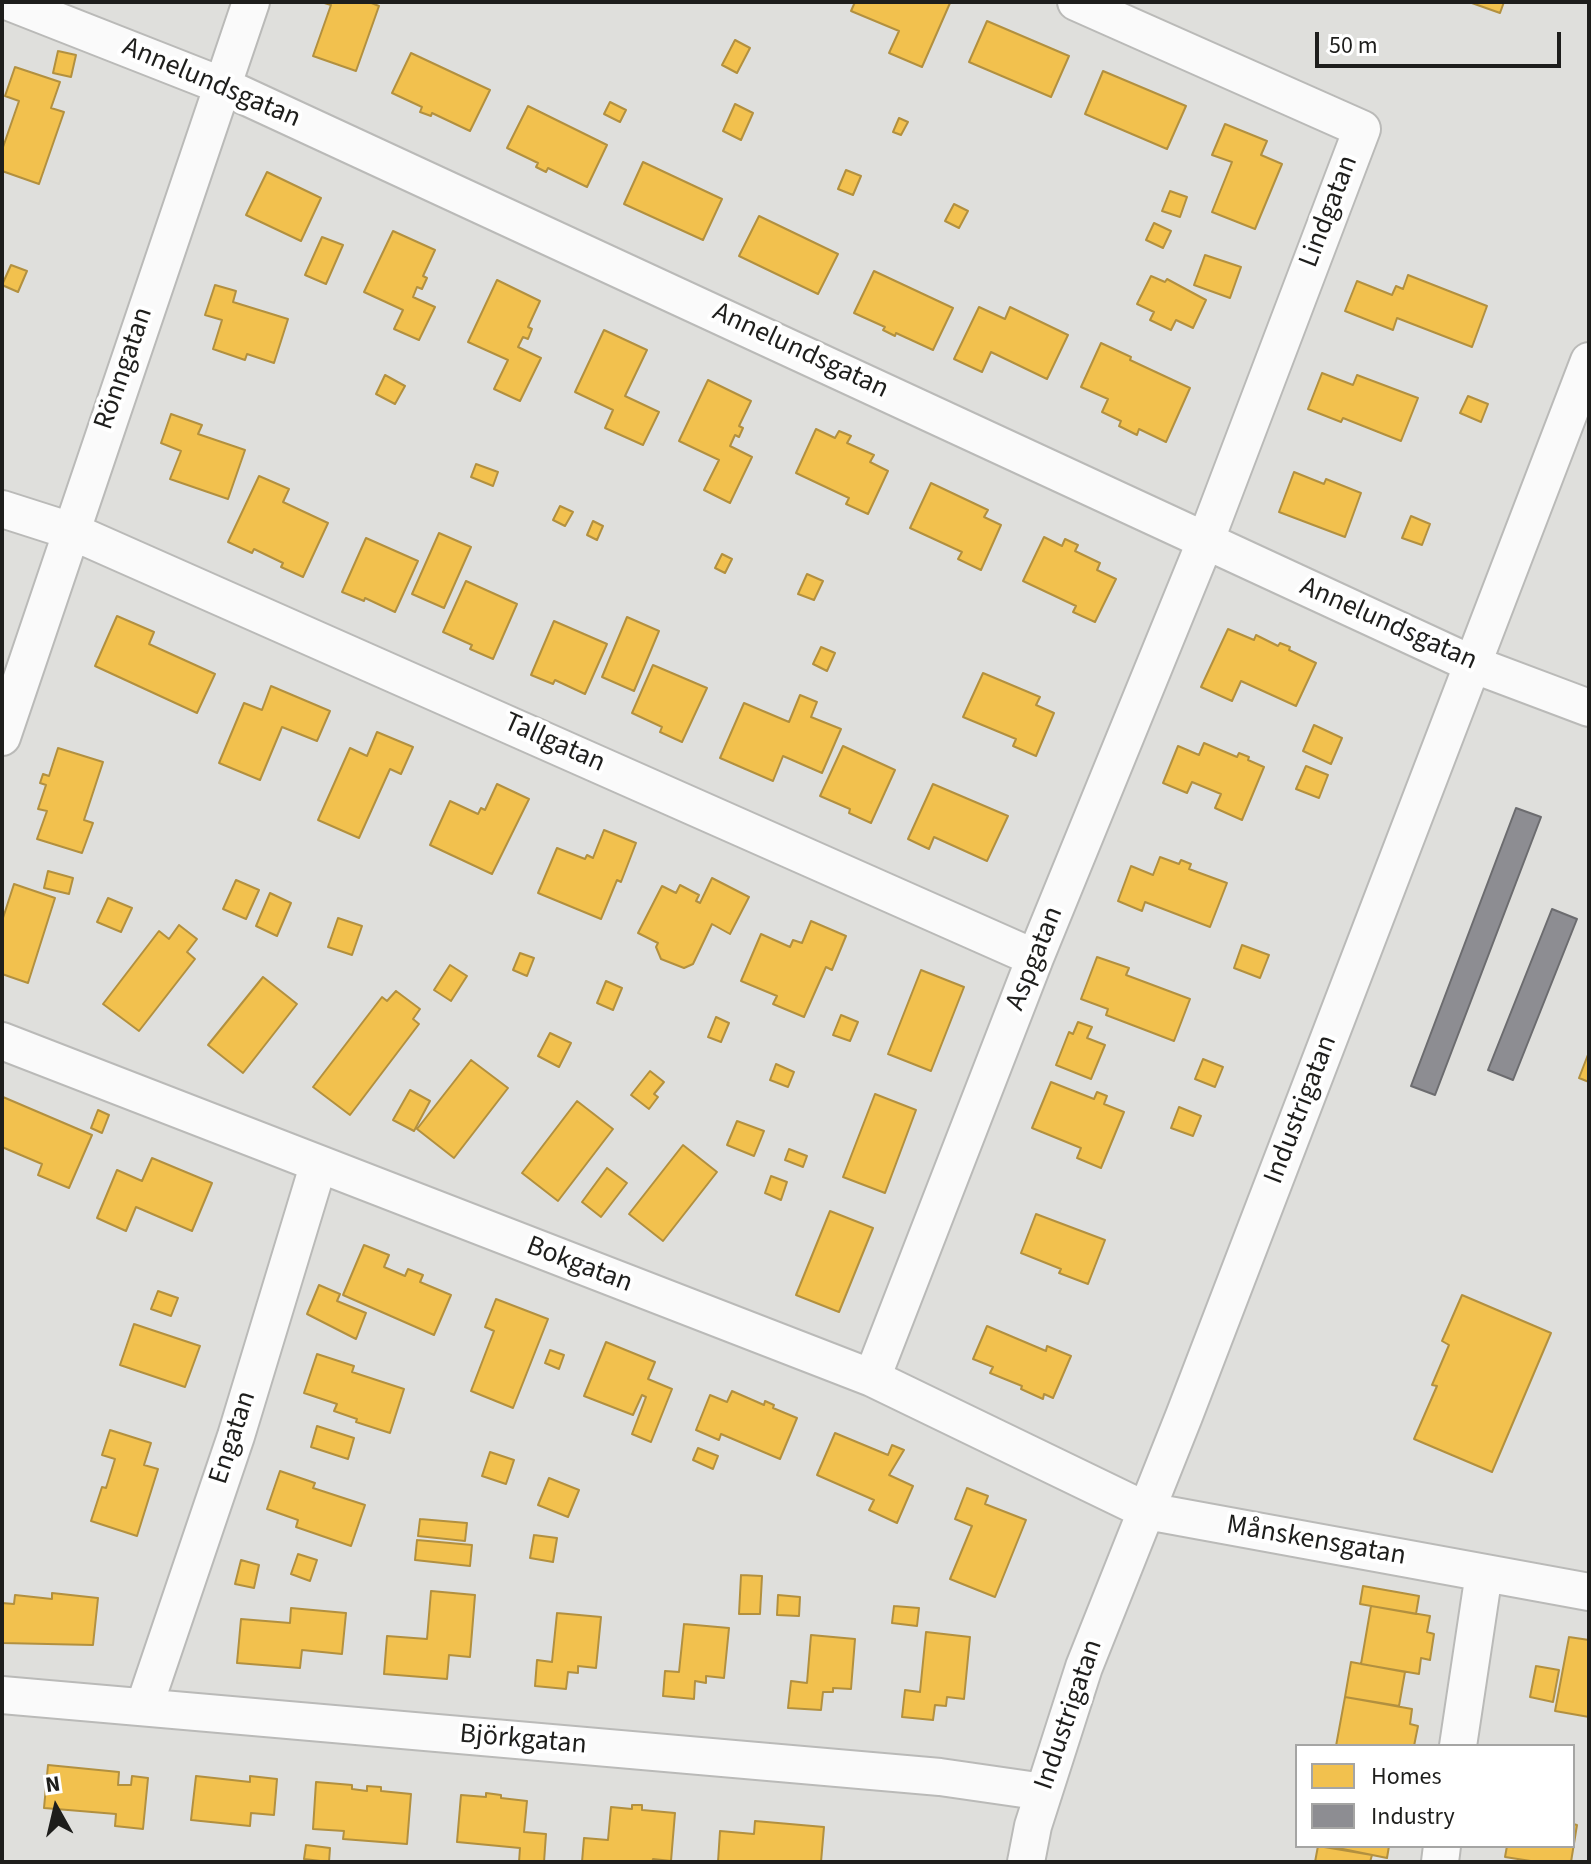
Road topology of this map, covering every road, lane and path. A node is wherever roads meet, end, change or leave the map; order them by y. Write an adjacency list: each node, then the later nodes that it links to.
1 (9, 2): 4 (street, Annelundsgatan)
2 (251, 2): 4 (street, Rönngatan)
3 (1076, 2): 8 (street, Lindgatan)
4 (223, 86): 7 (street, Rönngatan); 8 (street, Annelundsgatan)
5 (1589, 361): 9 (street, Industrigatan)
6 (2, 509): 7 (street)
7 (71, 531): 11 (street, Rönngatan); 12 (street, Tallgatan)
8 (1205, 542): 9 (street, Annelundsgatan); 12 (street, Aspgatan)
9 (1472, 664): 10 (street, Annelundsgatan); 16 (street, Industrigatan)
10 (1589, 708)
11 (2, 737)
12 (1035, 958): 15 (street, Aspgatan)
13 (2, 1041): 14 (street, Bokgatan)
14 (318, 1166): 15 (street, Bokgatan); 20 (street, Engatan)
15 (872, 1378): 16 (street, Bokgatan)
16 (1147, 1511): 17 (street, Månskensgatan); 22 (street, Industrigatan)
17 (1484, 1573): 18 (street, Månskensgatan); 21 (street)
18 (1589, 1592)
19 (2, 1695): 20 (street, Björkgatan)
20 (144, 1707): 22 (street, Björkgatan)
21 (1458, 1744)
22 (1044, 1792): 23 (street, Industrigatan)
23 (1026, 1862)

